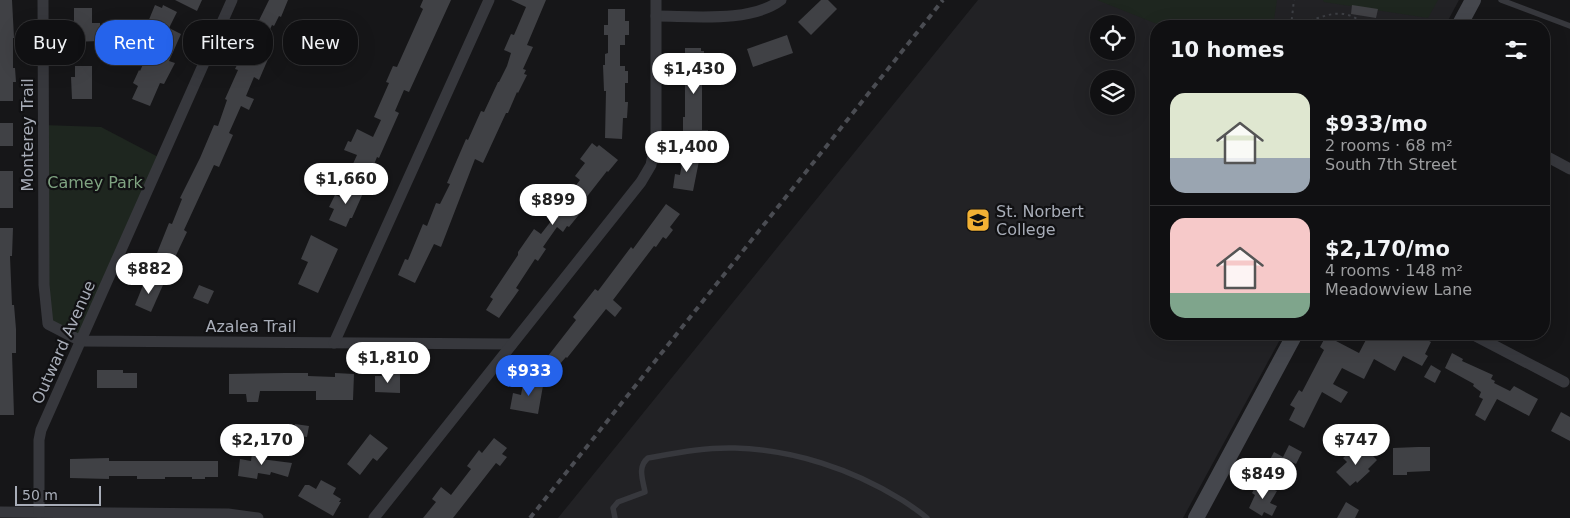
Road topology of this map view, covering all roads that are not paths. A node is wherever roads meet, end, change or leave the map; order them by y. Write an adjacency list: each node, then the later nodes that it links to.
1 (43, 0): 13 (street, Monterey Trail)
2 (232, 0): 16 (street, Outward Avenue)
3 (489, 0): 17 (street)
4 (656, 0): 8 (street)
5 (781, 0): 8 (street)
6 (1473, 0): 9 (main road)
7 (1501, 0): 10 (lane)
8 (656, 16): 18 (street)
9 (1462, 20)
10 (1570, 26)
11 (1550, 158): 12 (street)
12 (1570, 169)
13 (44, 270): 16 (street, Azalea Trail)
14 (1292, 340): 26 (main road)
15 (1484, 340): 19 (street)
16 (81, 341): 17 (street, Azalea Trail); 21 (street, Outward Avenue)
17 (334, 343): 18 (street, Azalea Trail)
18 (512, 344): 23 (street)
19 (1564, 382)
20 (0, 512): 21 (street)
21 (39, 512): 22 (street)
22 (258, 518)
23 (374, 518)
24 (615, 518): 25 (lane)
25 (927, 518)
26 (1196, 518)

